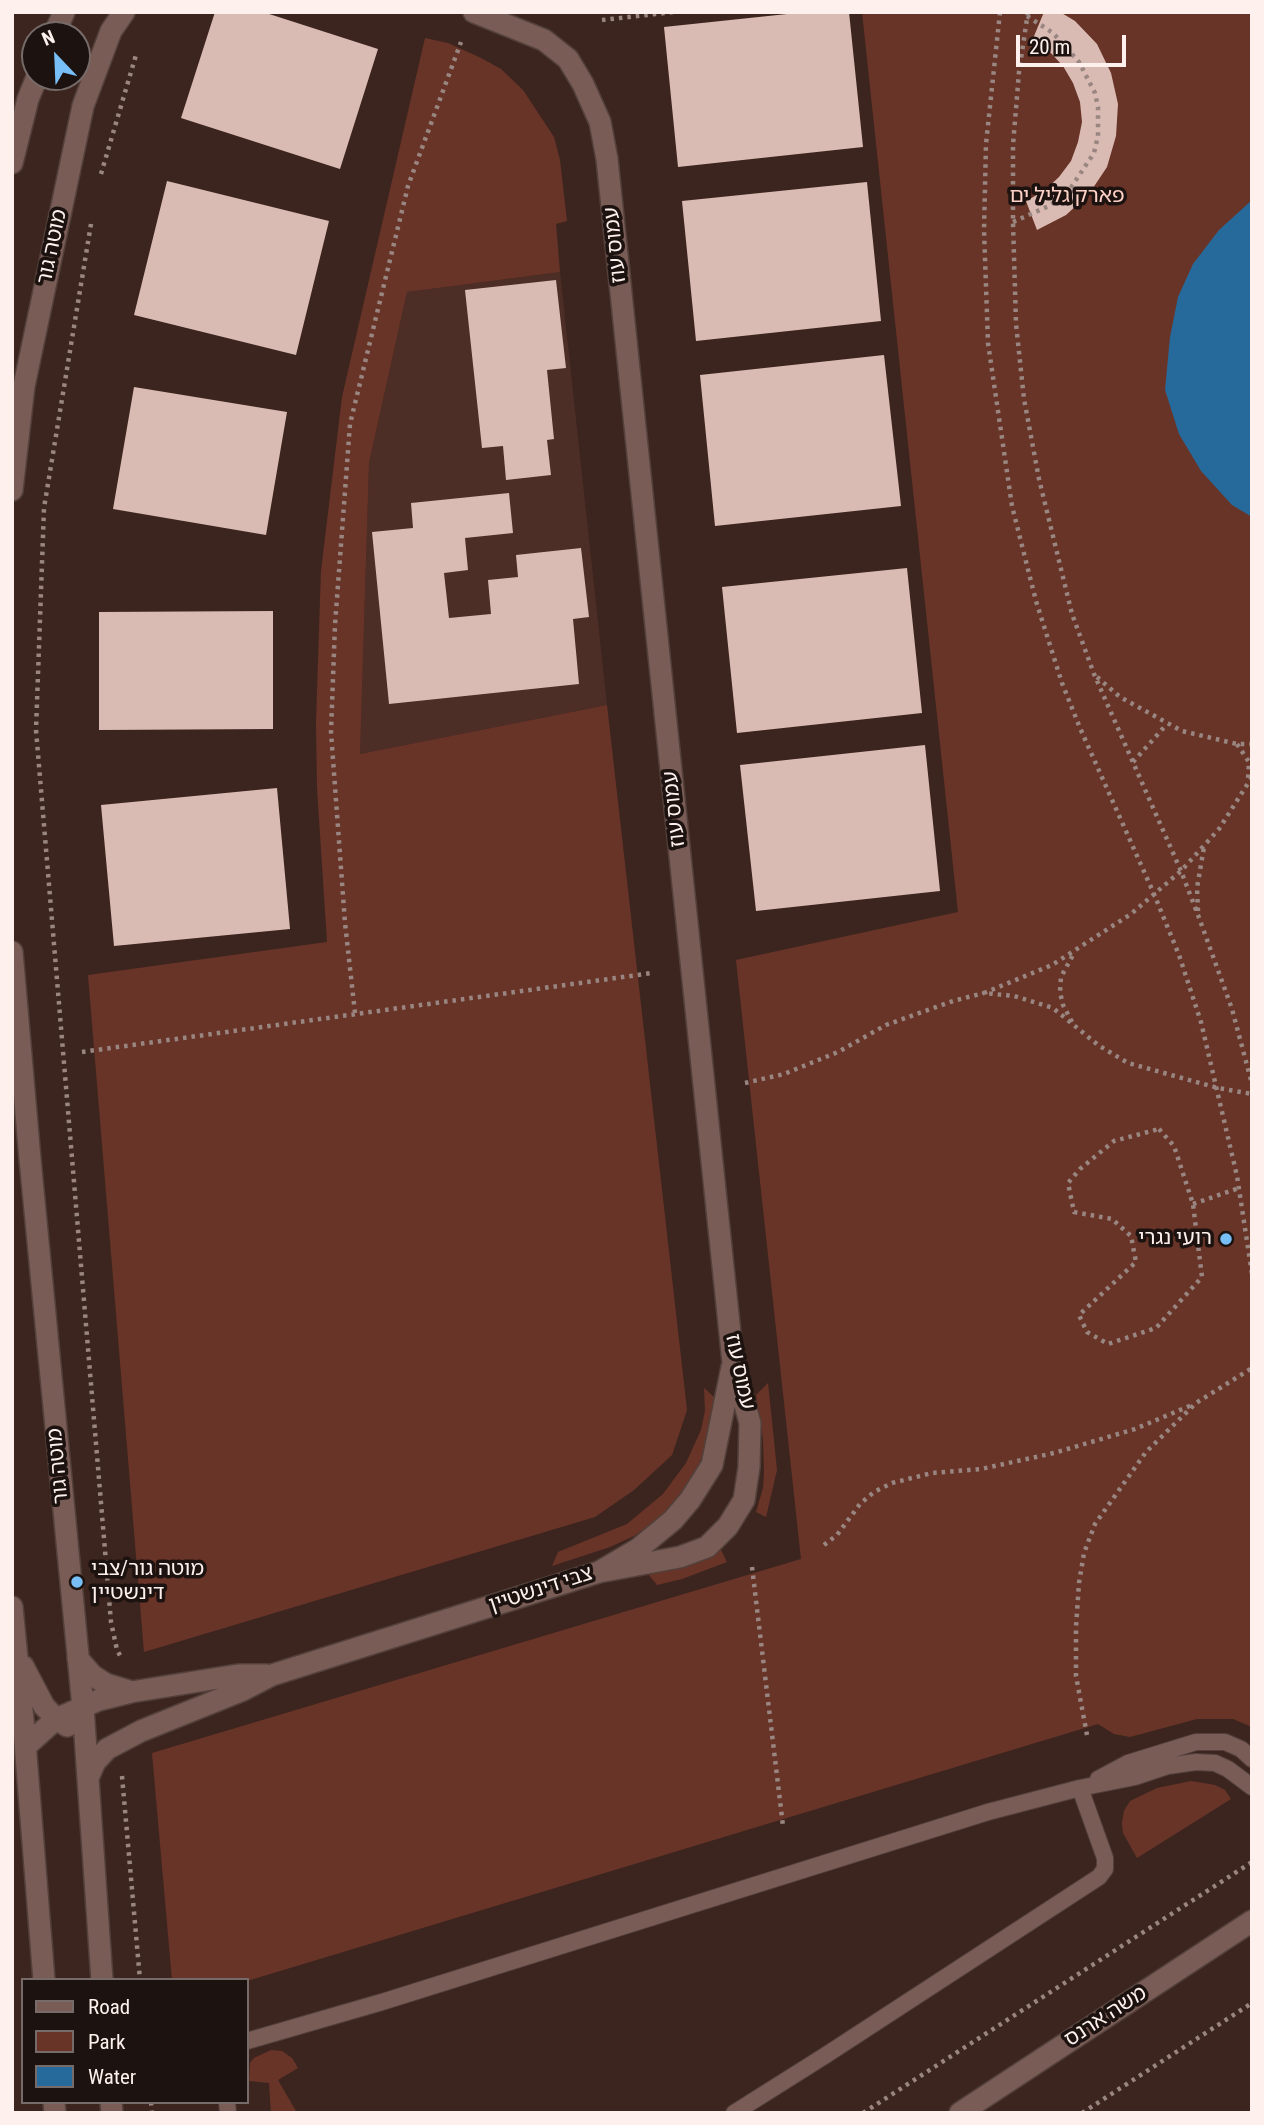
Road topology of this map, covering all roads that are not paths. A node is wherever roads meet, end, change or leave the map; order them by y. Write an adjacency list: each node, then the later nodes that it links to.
1 (124, 12): 5 (street, מוטה גור)
2 (474, 12): 7 (street, עמוס עוז)
3 (31, 91): 4 (street)
4 (12, 163)
5 (12, 490)
6 (12, 952): 11 (street, מוטה גור)
7 (733, 1362): 8 (street, צבי דינשטיין); 8 (street, עמוס עוז)
8 (599, 1572): 12 (street, צבי דינשטיין)
9 (12, 1607): 10 (street)
10 (16, 1648): 15 (street, צבי דינשטיין); 18 (street)
11 (78, 1658): 13 (street); 14 (street, מוטה גור)
12 (272, 1675): 13 (street, צבי דינשטיין); 16 (street, צבי דינשטיין)
13 (131, 1692): 14 (street, צבי דינשטיין)
14 (83, 1707): 15 (street, צבי דינשטיין); 17 (street, מוטה גור)
15 (55, 1719): 17 (street, צבי דינשטיין); 18 (street, צבי דינשטיין)
16 (135, 1734): 17 (street, צבי דינשטיין); 20 (street, צבי דינשטיין)
17 (85, 1736): 20 (street, מוטה גור)
18 (26, 1746): 24 (street)
19 (1252, 1759): 22 (lane)
20 (88, 1778): 25 (street, מוטה גור)
21 (1252, 1787): 22 (lane)
22 (1080, 1788): 26 (lane); 27 (lane)
23 (1252, 1921): 28 (street, משה ארנס)
24 (44, 1978)
25 (103, 1978)
26 (248, 2041)
27 (734, 2113)
28 (960, 2113)

